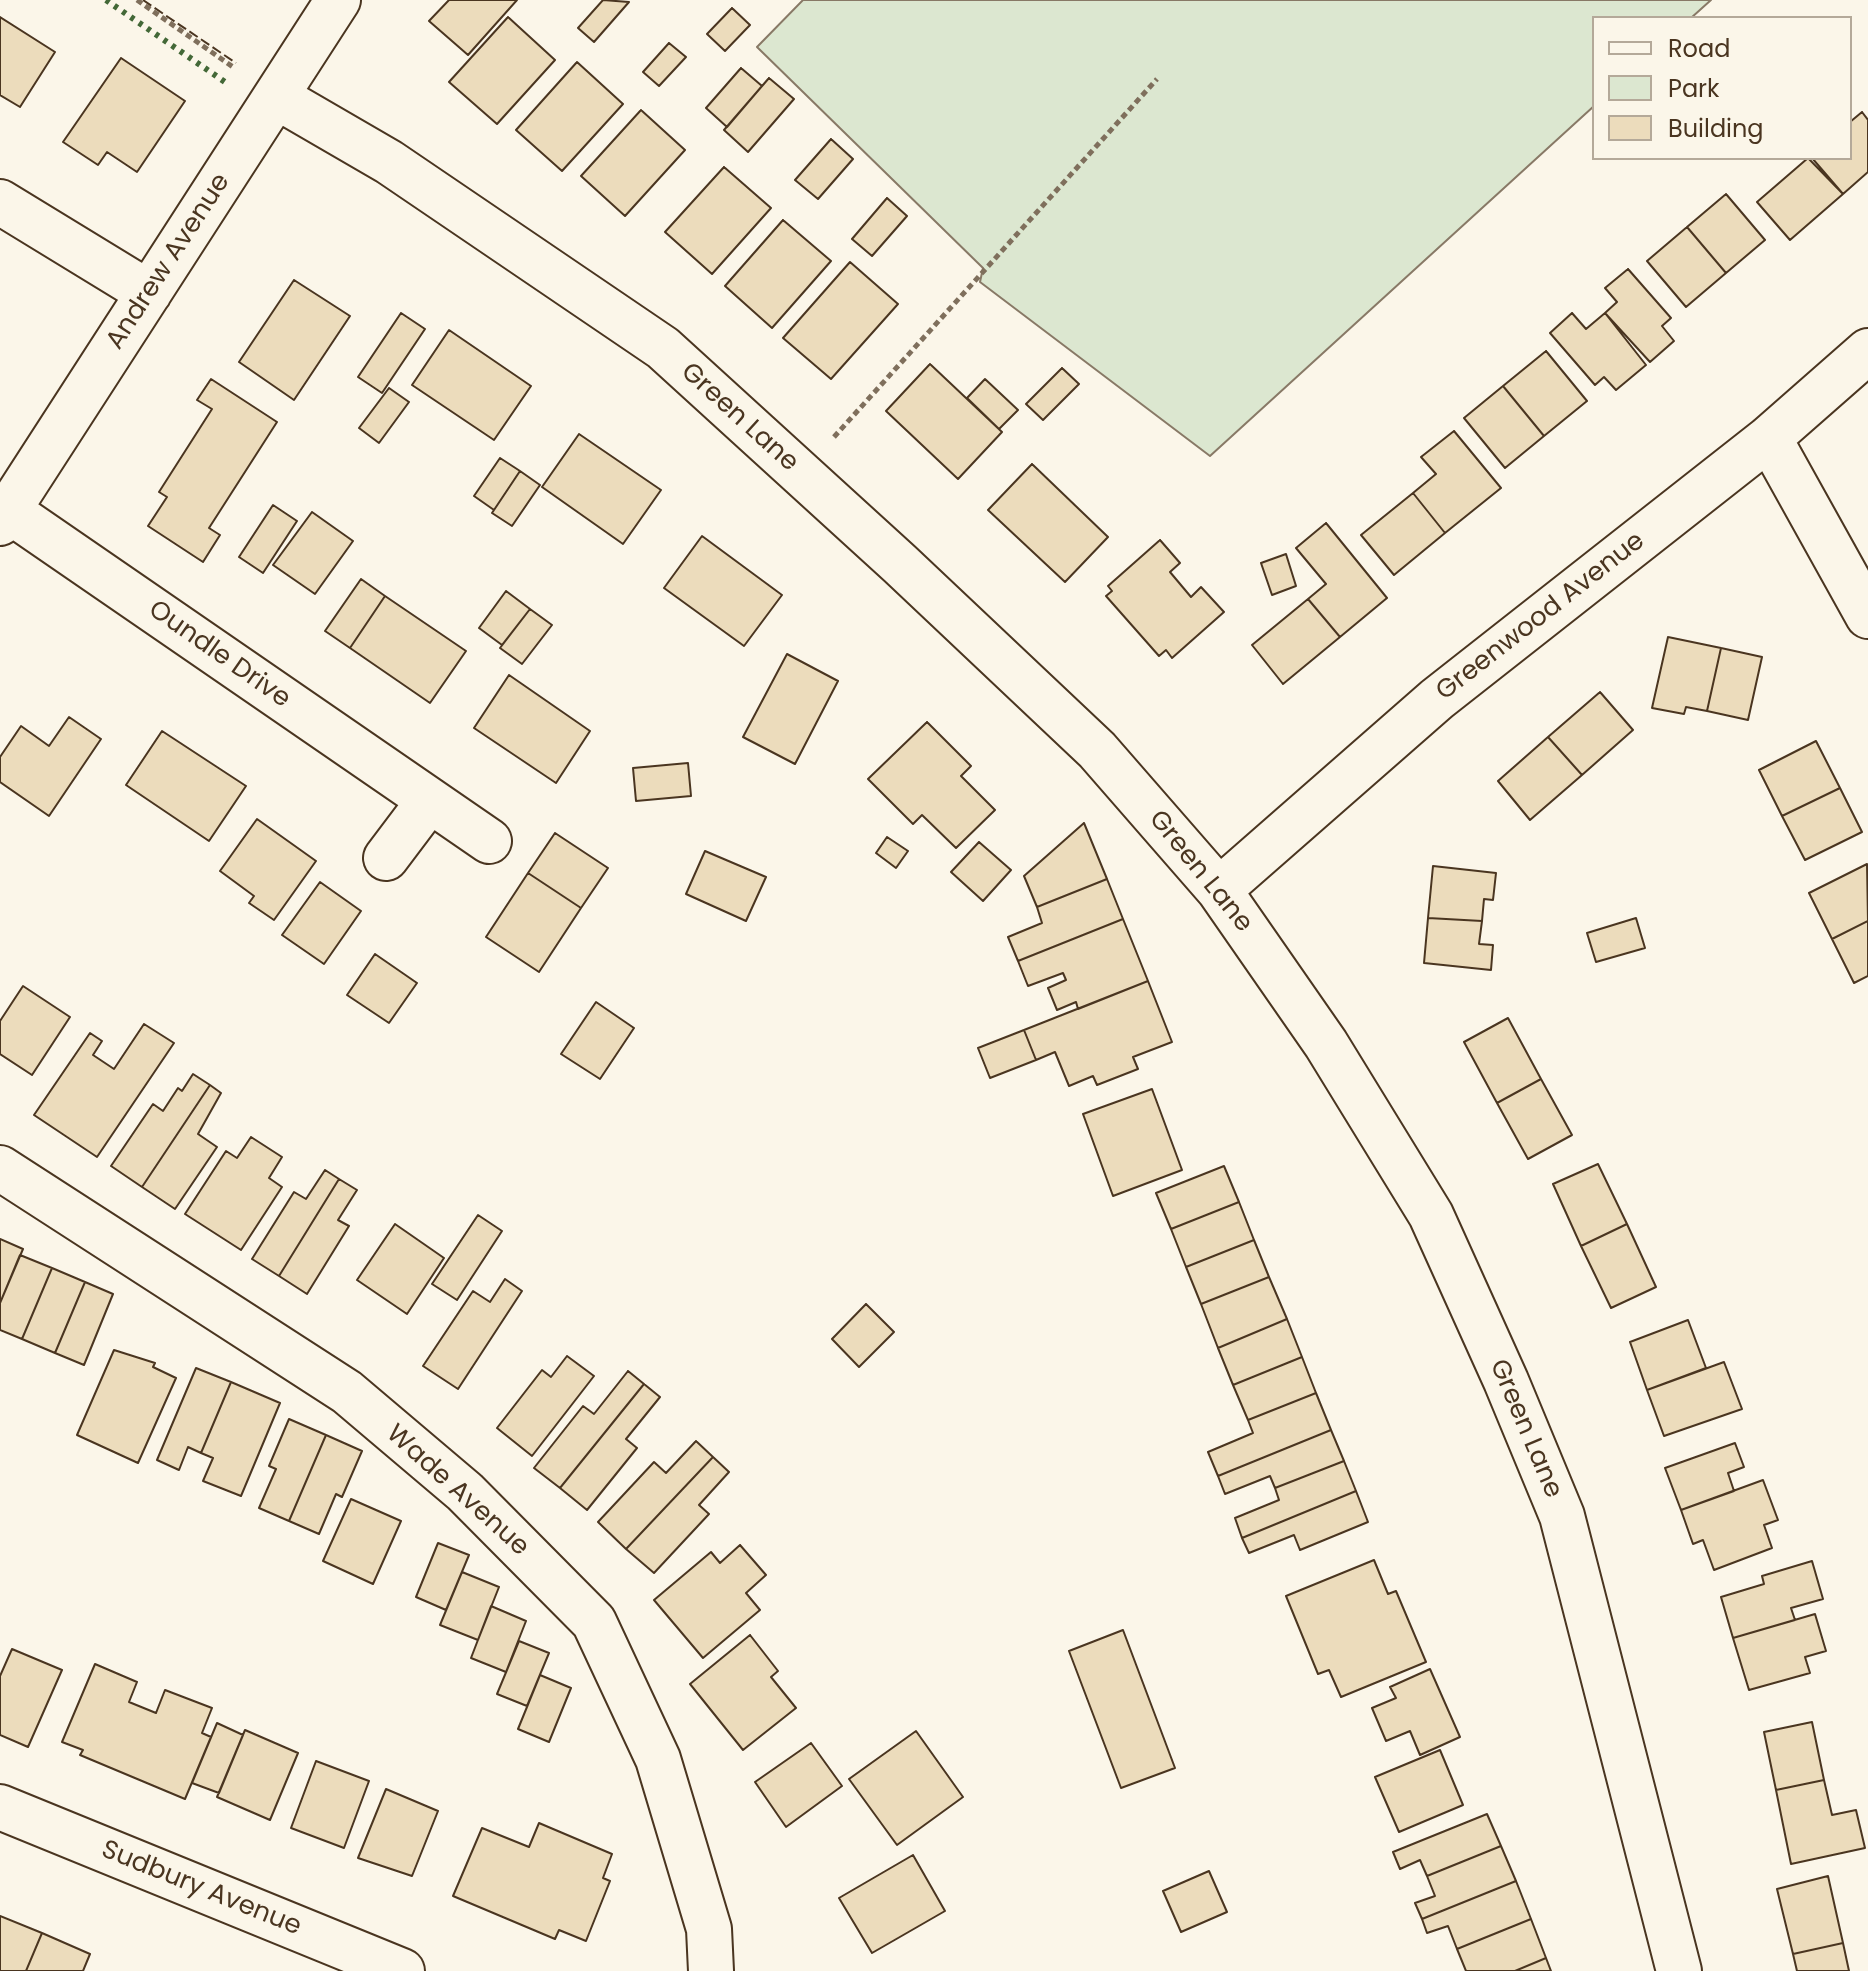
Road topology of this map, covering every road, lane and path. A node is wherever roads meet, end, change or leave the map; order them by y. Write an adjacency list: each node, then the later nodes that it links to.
1 (137, 0): 4 (path)
2 (338, 0): 4 (street, Andrew Avenue)
3 (1157, 79): 9 (path)
4 (277, 97): 6 (street, Andrew Avenue); 9 (street, Green Lane)
5 (0, 202): 6 (street)
6 (149, 293): 10 (street, Andrew Avenue)
7 (1868, 351): 8 (street, Greenwood Avenue)
8 (1769, 438): 11 (street); 15 (street, Greenwood Avenue)
9 (801, 473): 15 (street, Green Lane)
10 (4, 516): 12 (street, Oundle Drive)
11 (1868, 616)
12 (429, 801): 13 (street, Oundle Drive); 14 (street)
13 (489, 841)
14 (386, 858)
15 (1219, 890): 20 (street, Green Lane)
16 (0, 1168): 19 (street, Wade Avenue)
17 (0, 1807): 18 (street, Sudbury Avenue)
18 (402, 1971)
19 (711, 1971)
20 (1679, 1971)

